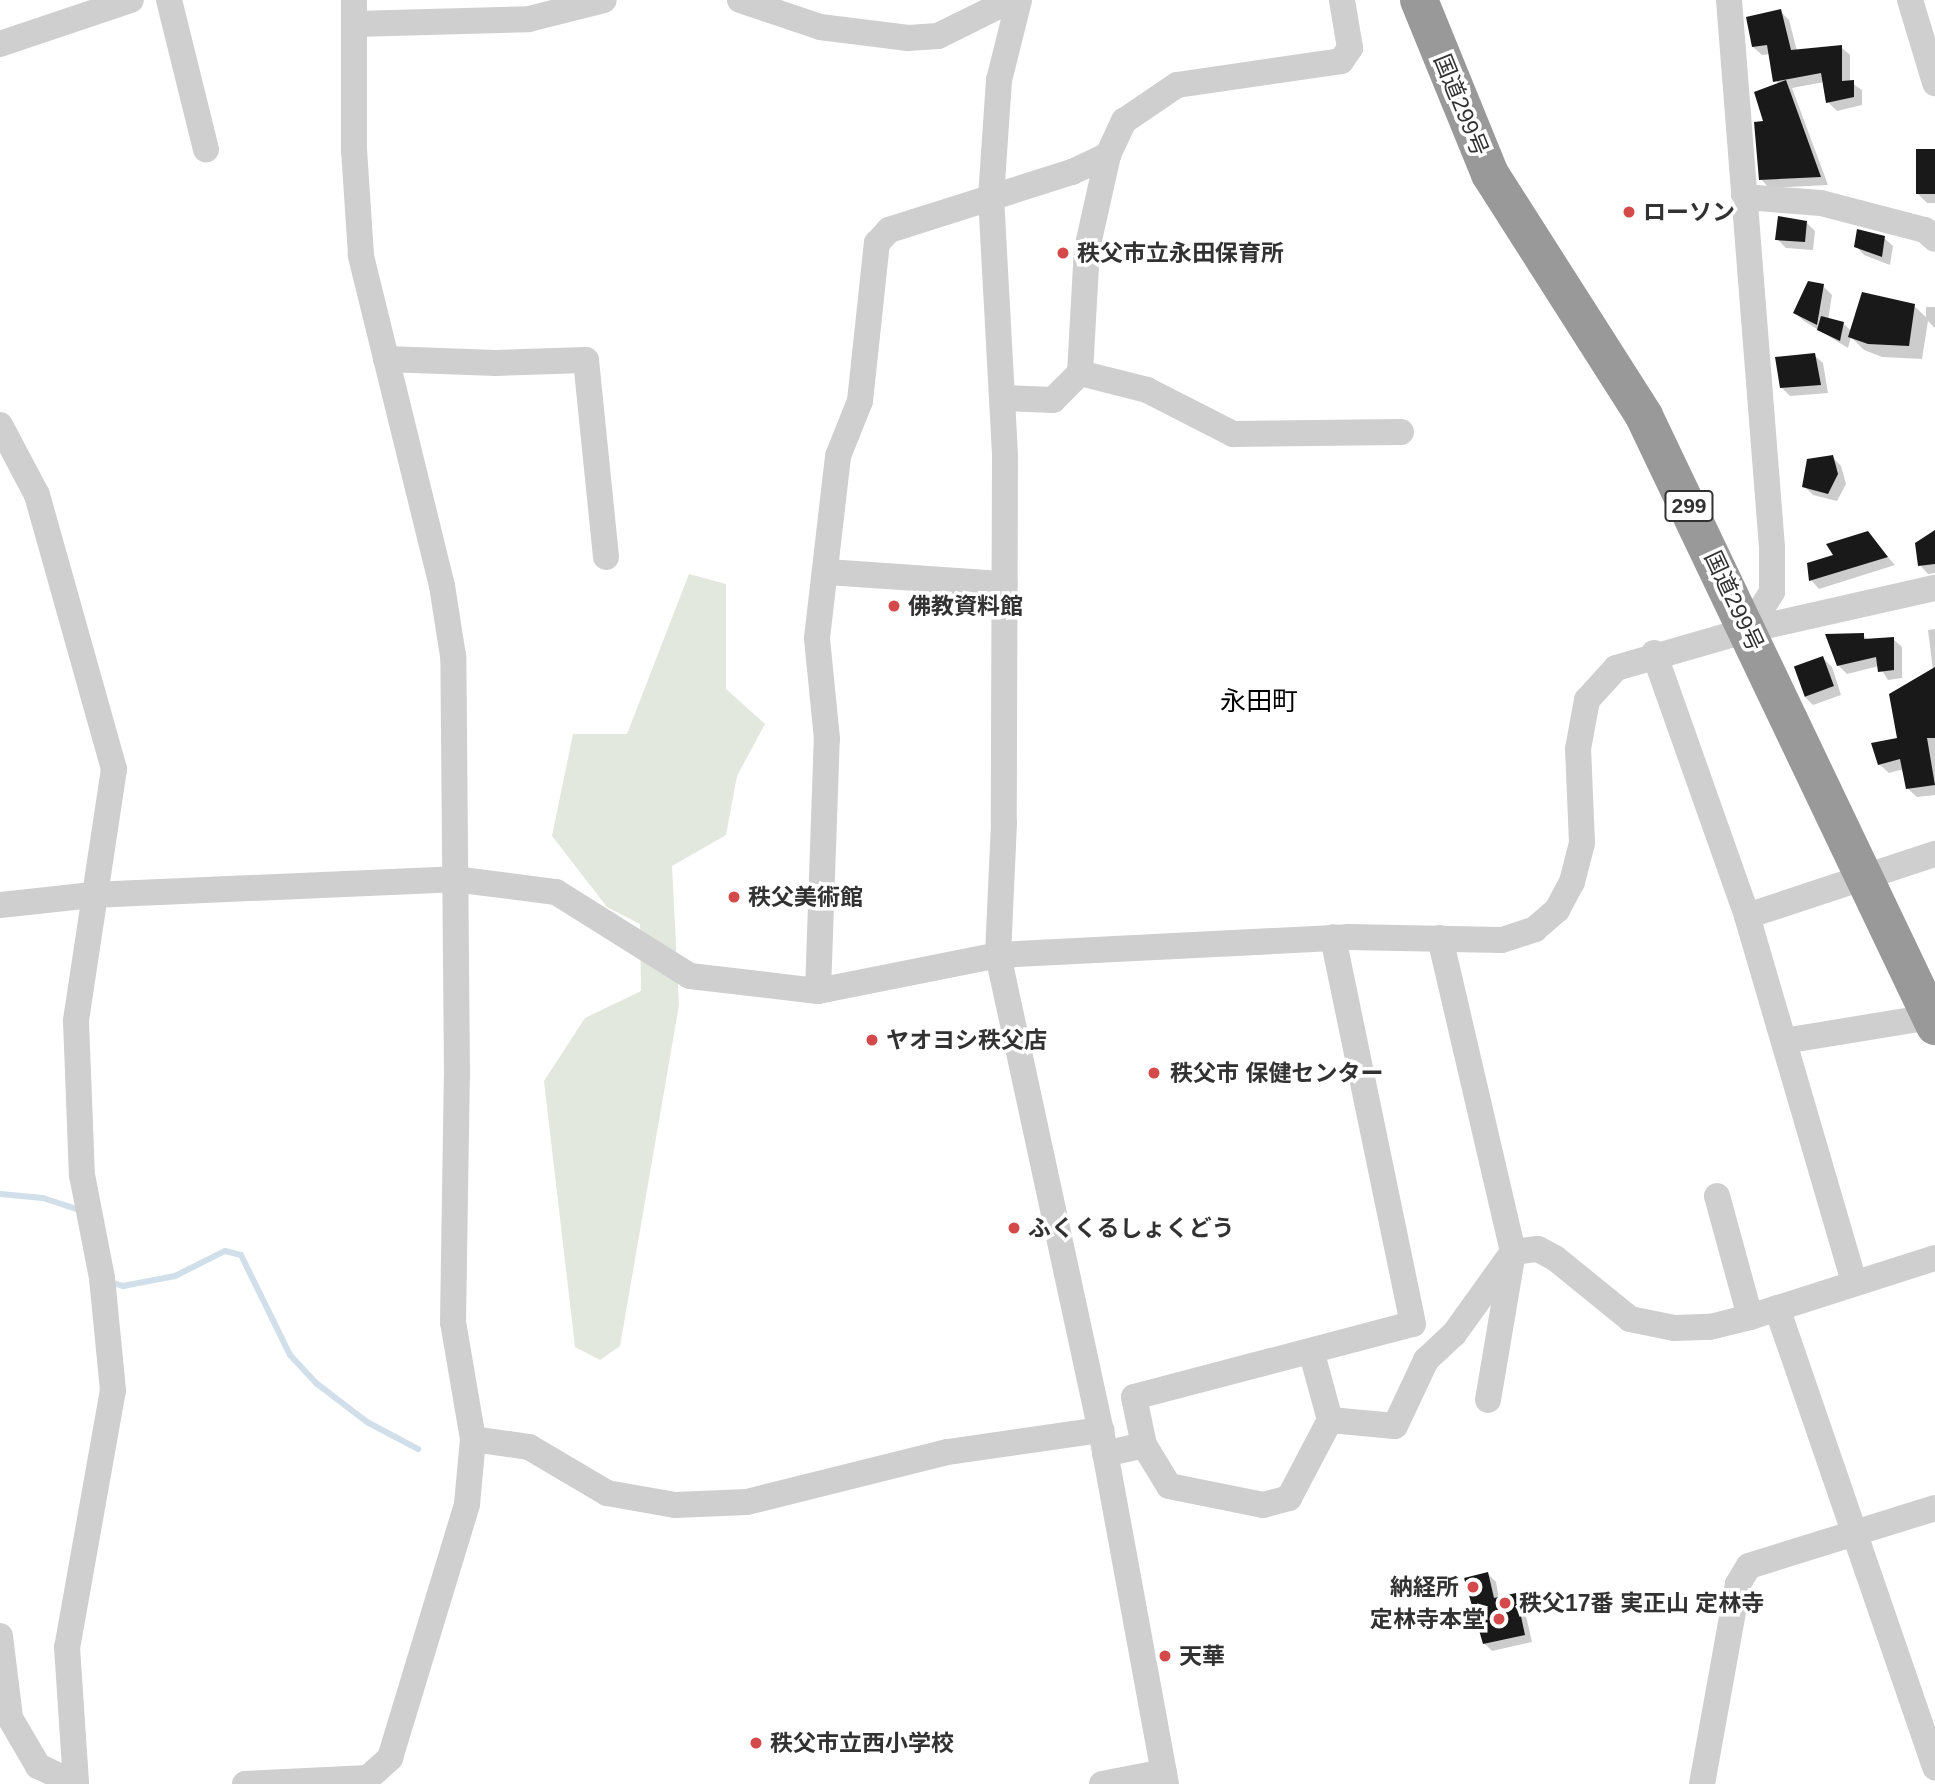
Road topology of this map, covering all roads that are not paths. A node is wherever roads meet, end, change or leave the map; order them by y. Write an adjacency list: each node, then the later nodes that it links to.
1 (131, 0): 11 (street)
2 (169, 0): 15 (street)
3 (604, 0): 12 (street)
4 (740, 0): 5 (street)
5 (1011, 0)
6 (1019, 0): 17 (street)
7 (1342, 0): 16 (street)
8 (1419, 0): 29 (highway, 国道299号 / 299)
9 (1729, 0): 18 (street)
10 (1910, 0): 14 (street)
11 (103, 4): 13 (street)
12 (354, 12): 20 (street)
13 (0, 44)
14 (1935, 83)
15 (206, 150)
16 (1108, 155): 17 (street); 21 (street)
17 (990, 195): 22 (street); 26 (street)
18 (1744, 197): 19 (street); 29 (street)
19 (1932, 232)
20 (386, 359): 25 (street); 32 (street)
21 (1080, 373): 22 (street); 24 (street)
22 (1002, 398): 27 (street)
23 (0, 425): 34 (street)
24 (1401, 432)
25 (606, 557)
26 (827, 572): 27 (street); 40 (street)
27 (1004, 584): 39 (street)
28 (1935, 588): 29 (street)
29 (1748, 630): 30 (street); 33 (highway, 国道299号 / 299)
30 (1654, 653): 36 (street); 38 (street)
31 (1935, 854): 33 (street)
32 (454, 879): 34 (street); 40 (street); 52 (street)
33 (1862, 879): 36 (street); 41 (highway, 国道299号 / 299)
34 (92, 895): 35 (street); 63 (street)
35 (0, 905)
36 (1747, 916): 42 (street)
37 (1333, 937): 38 (street); 39 (street); 49 (street)
38 (1440, 939): 44 (street)
39 (998, 955): 40 (street); 53 (street)
40 (818, 991)
41 (1933, 1022): 42 (street)
42 (1784, 1041): 46 (street)
43 (1717, 1196): 48 (street)
44 (1513, 1252): 48 (street); 50 (street); 51 (street)
45 (1935, 1258): 46 (street)
46 (1854, 1281): 47 (street)
47 (1777, 1308): 48 (street); 56 (street)
48 (1750, 1317)
49 (1312, 1353): 51 (street); 54 (street)
50 (1488, 1401)
51 (1330, 1420): 54 (street)
52 (473, 1439): 53 (street); 61 (street)
53 (1103, 1442): 54 (street); 60 (street)
54 (1144, 1445)
55 (1935, 1508): 56 (street)
56 (1855, 1532): 59 (street); 62 (street)
57 (0, 1636): 58 (street)
58 (5, 1719): 63 (street)
59 (1935, 1768)
60 (1165, 1778): 65 (street)
61 (368, 1781): 64 (street)
62 (1707, 1782)
63 (76, 1784)
64 (245, 1784)
65 (1102, 1784)

